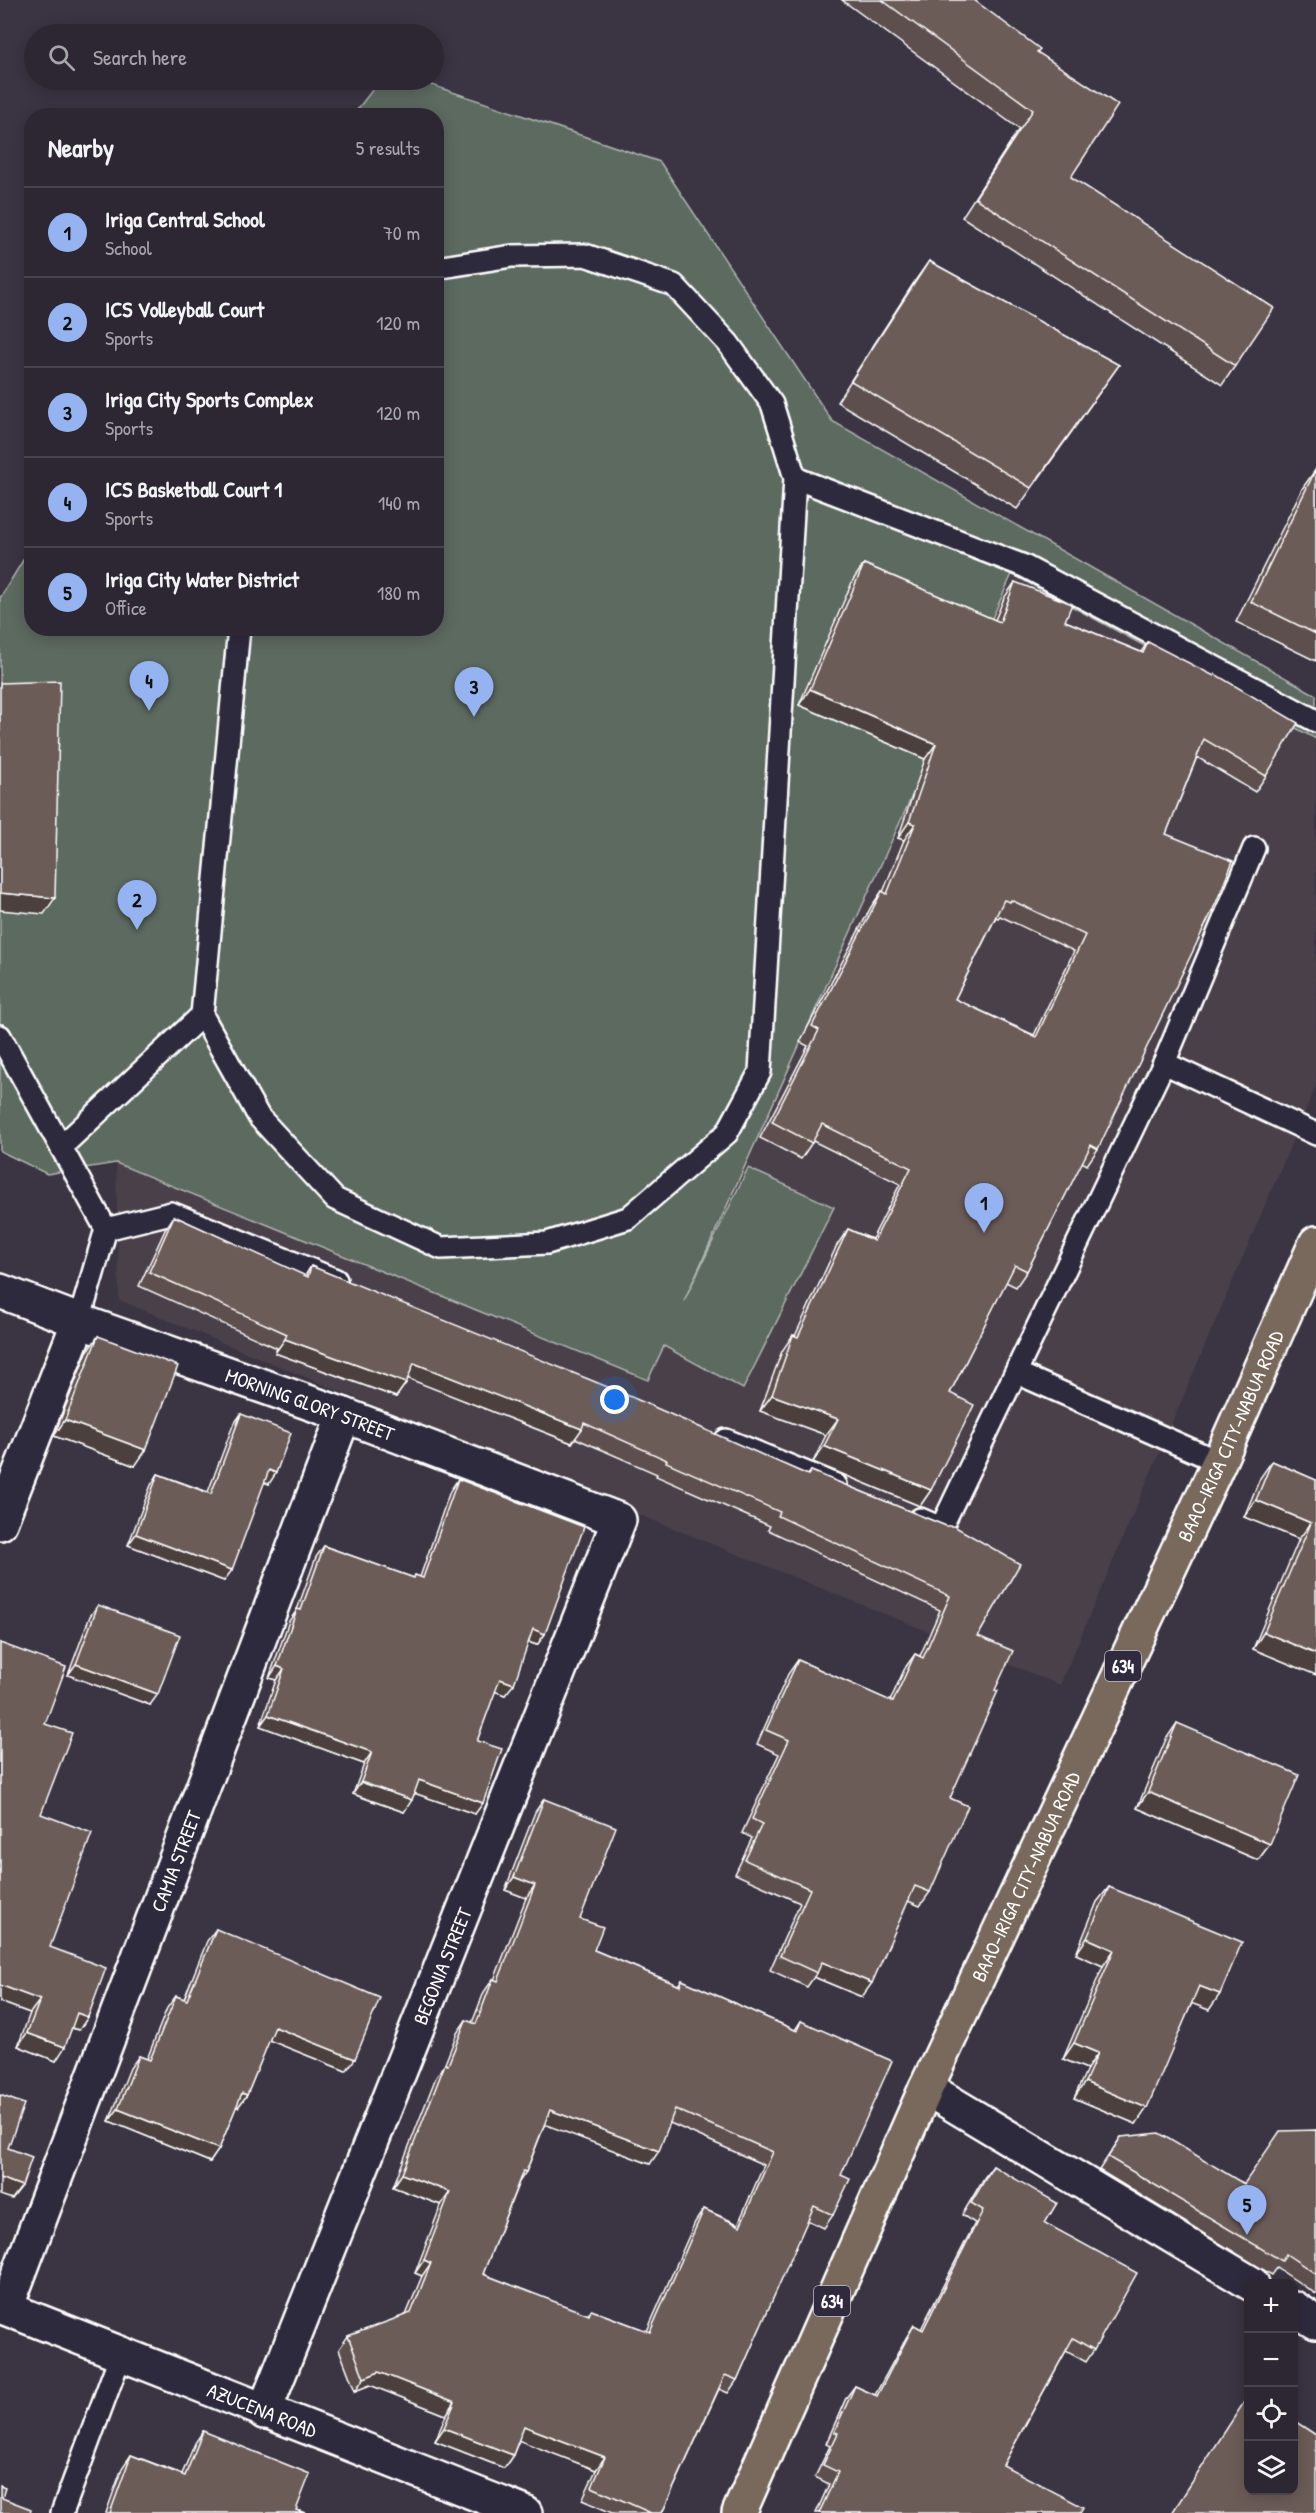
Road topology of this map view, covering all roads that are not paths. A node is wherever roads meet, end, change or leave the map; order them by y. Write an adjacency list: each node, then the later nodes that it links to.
1 (444, 267): 2 (lane)
2 (795, 478): 4 (lane); 6 (lane)
3 (238, 636): 6 (lane)
4 (1316, 721)
5 (1254, 848): 8 (lane)
6 (202, 1016): 10 (lane)
7 (0, 1036): 10 (lane)
8 (1164, 1064): 9 (lane); 16 (lane)
9 (1316, 1134)
10 (61, 1147): 11 (lane)
11 (106, 1228): 13 (lane); 15 (lane)
12 (1316, 1243): 19 (main road, BAAO-IRIGA CITY-NABUA ROAD / 634)
13 (358, 1289)
14 (0, 1291): 15 (street, MORNING GLORY STREET)
15 (80, 1321): 17 (street, MORNING GLORY STREET); 23 (street)
16 (1017, 1373): 19 (lane); 21 (lane)
17 (344, 1415): 22 (street, MORNING GLORY STREET); 26 (street, CAMIA STREET)
18 (710, 1433): 20 (lane)
19 (1219, 1461): 24 (main road, BAAO-IRIGA CITY-NABUA ROAD / 634)
20 (853, 1492)
21 (897, 1510)
22 (619, 1520): 30 (street, BEGONIA STREET)
23 (0, 1523)
24 (926, 2088): 25 (street); 33 (main road, BAAO-IRIGA CITY-NABUA ROAD / 634)
25 (1245, 2279)
26 (3, 2307): 29 (street, AZUCENA ROAD)
27 (1298, 2311): 28 (street)
28 (1316, 2322)
29 (121, 2354): 30 (street, AZUCENA ROAD); 31 (lane)
30 (264, 2412): 32 (street, AZUCENA ROAD)
31 (62, 2513)
32 (525, 2513)
33 (739, 2513)

